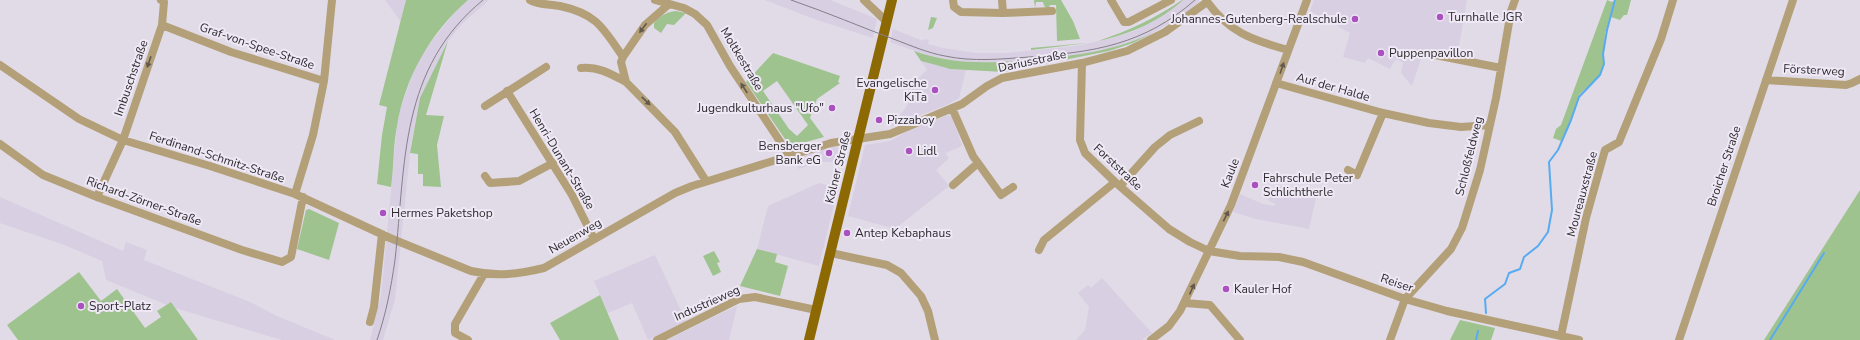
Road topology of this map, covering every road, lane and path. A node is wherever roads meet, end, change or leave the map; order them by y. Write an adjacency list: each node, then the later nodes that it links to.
1 (332, 0): 31 (street)
2 (530, 0): 23 (street)
3 (655, 0): 16 (street, Moltkestraße)
4 (864, 0): 19 (street)
5 (892, 0): 19 (main road, Kölner Straße)
6 (953, 0): 18 (street)
7 (1002, 0): 18 (street)
8 (1111, 0): 9 (street)
9 (1171, 0)
10 (1308, 0): 21 (street, Kaule)
11 (1515, 0): 28 (street, Schloßfeldweg)
12 (1673, 0): 65 (street, Moureauxstraße)
13 (1792, 0): 30 (street, Broicher Straße)
14 (163, 1): 20 (street)
15 (1207, 1): 21 (street); 24 (street, Dariusstraße)
16 (668, 5): 23 (street, one-way to 23); 43 (street, Moltkestraße, one-way to 16)
17 (1052, 11): 18 (street)
18 (1003, 13)
19 (886, 21): 40 (main road, Kölner Straße)
20 (162, 24): 31 (street, Graf-von-Spee-Straße); 41 (street, Imbuschstraße, one-way to 41)
21 (1288, 50): 33 (street, Kaule, one-way to 21)
22 (1425, 53): 28 (street)
23 (622, 57): 32 (street)
24 (1082, 63): 36 (street, Dariusstraße); 49 (street, Forststraße)
25 (0, 65): 41 (street, Ferdinand-Schmitz-Straße)
26 (546, 67): 34 (street)
27 (581, 68): 32 (street)
28 (1501, 68): 39 (street, Schloßfeldweg)
29 (1860, 79): 30 (street, Försterweg)
30 (1766, 80): 75 (street, Broicher Straße)
31 (324, 81): 52 (street)
32 (626, 82): 48 (street, one-way to 48)
33 (1276, 83): 37 (street, Auf der Halde); 57 (street, Kaule, one-way to 33)
34 (507, 91): 35 (street); 44 (street, Henri-Dunant-Straße)
35 (485, 106)
36 (952, 108): 40 (street, Dariusstraße); 45 (street)
37 (1383, 113): 39 (street, Auf der Halde); 46 (street, Auf der Halde)
38 (1199, 121): 49 (street)
39 (1490, 126): 60 (street, Schloßfeldweg)
40 (859, 138): 43 (street, Neuenweg); 58 (main road, Kölner Straße)
41 (123, 140): 52 (street, Ferdinand-Schmitz-Straße); 53 (street)
42 (0, 144): 53 (street, Richard-Zörner-Straße)
43 (789, 155): 48 (street, Neuenweg)
44 (553, 163): 47 (street); 55 (street, Henri-Dunant-Straße)
45 (978, 163): 50 (street); 51 (street)
46 (1348, 170)
47 (485, 176)
48 (706, 181): 55 (street, Neuenweg)
49 (1117, 184): 56 (street); 57 (street, Forststraße)
50 (953, 185)
51 (1013, 187)
52 (299, 196): 53 (street, Richard-Zörner-Straße); 54 (street, Neuenweg)
53 (97, 197)
54 (382, 234): 59 (street, Neuenweg); 63 (street)
55 (594, 239): 59 (street, Neuenweg)
56 (1039, 250)
57 (1209, 251): 60 (street, Reiser); 61 (street, Kaule, one-way to 57)
58 (831, 253): 62 (main road, Kölner Straße); 69 (street)
59 (484, 274): 66 (street)
60 (1405, 299): 65 (street, Reiser); 73 (street)
61 (1185, 303): 64 (street, Kaule); 72 (street)
62 (816, 310): 67 (street, Industrieweg); 68 (main road, Kölner Straße)
63 (370, 322)
64 (1164, 331): 70 (street, Kaule); 71 (street)
65 (1556, 337): 74 (street, Reiser)
66 (468, 340)
67 (657, 340)
68 (809, 340)
69 (935, 340)
70 (1151, 340)
71 (1167, 340)
72 (1240, 340)
73 (1390, 340)
74 (1579, 340)
75 (1679, 340)

